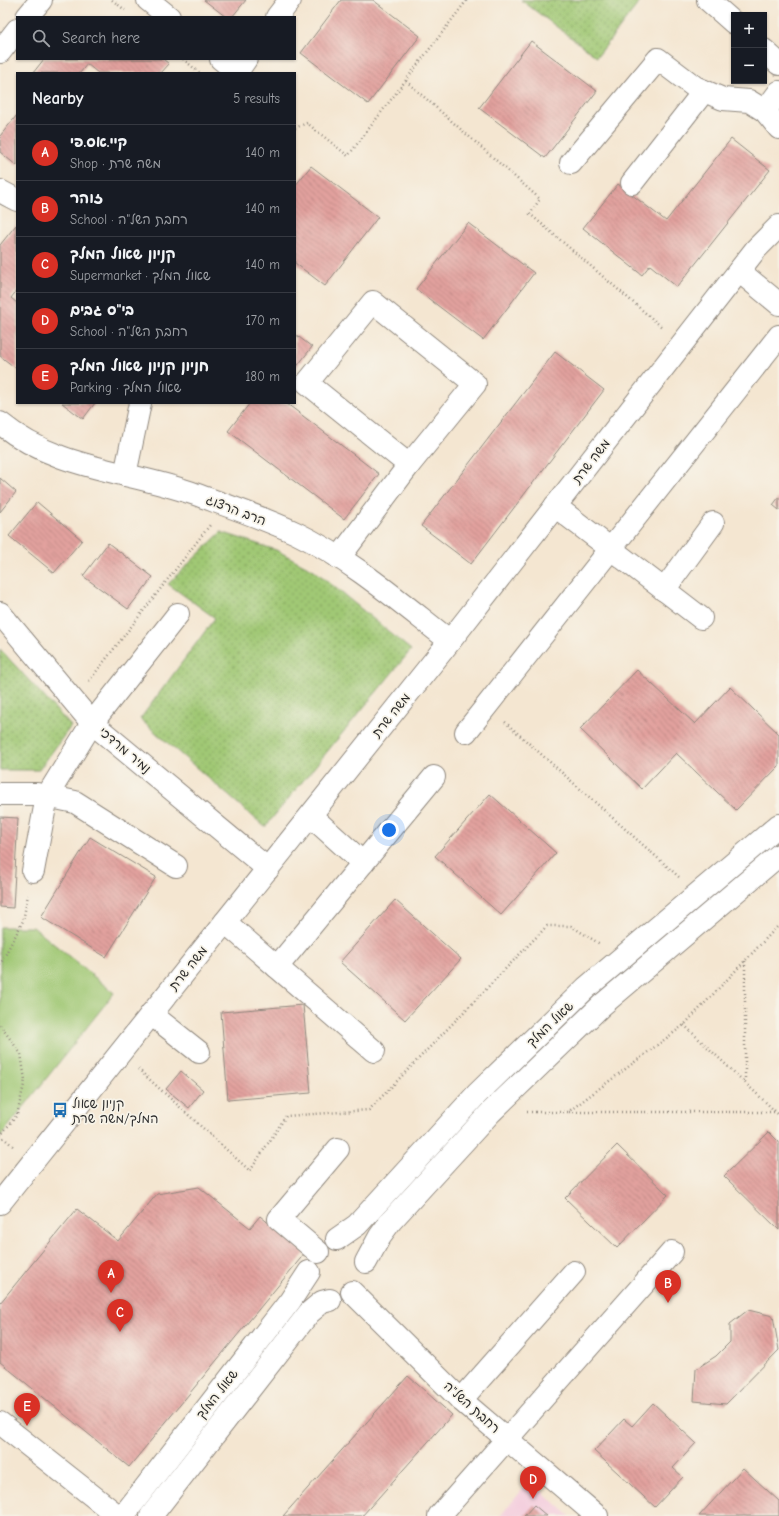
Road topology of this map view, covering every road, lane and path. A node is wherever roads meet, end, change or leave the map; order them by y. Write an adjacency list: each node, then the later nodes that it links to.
1 (41, 0): 8 (street)
2 (112, 0): 7 (path)
3 (148, 0): 9 (street)
4 (290, 0): 10 (street)
5 (467, 0): 22 (path)
6 (708, 0): 11 (street)
7 (128, 13)
8 (28, 16)
9 (168, 16)
10 (278, 16)
11 (731, 20)
12 (16, 31): 13 (street)
13 (0, 52)
14 (767, 53): 18 (street)
15 (184, 60): 19 (path)
16 (221, 60): 21 (street)
17 (245, 60): 20 (street)
18 (779, 64)
19 (199, 72)
20 (237, 72)
21 (237, 72)
22 (406, 80): 26 (path); 36 (path)
23 (704, 91): 25 (street); 28 (street); 29 (street)
24 (779, 92): 25 (street)
25 (765, 111): 27 (street)
26 (296, 128)
27 (779, 128)
28 (571, 163)
29 (632, 183)
30 (0, 191): 31 (street)
31 (16, 199)
32 (779, 226): 33 (street, משה שרת)
33 (739, 271): 34 (street); 36 (street, משה שרת)
34 (779, 304)
35 (779, 336): 44 (street)
36 (682, 344): 42 (street, משה שרת)
37 (140, 404): 40 (street)
38 (0, 423): 40 (street, הרב הרצוג)
39 (409, 465): 39 (street); 45 (street)
40 (124, 475): 41 (street, הרב הרצוג)
41 (225, 506): 45 (street, הרב הרצוג); 51 (path)
42 (555, 506): 44 (street); 50 (street, משה שרת)
43 (713, 524): 46 (street)
44 (611, 549): 46 (street); 52 (street)
45 (339, 558): 50 (street, הרב הרצוג)
46 (664, 590): 49 (street)
47 (0, 613): 51 (street, נמיר מרדכי)
48 (178, 614): 53 (street)
49 (701, 618)
50 (450, 641): 58 (street, משה שרת)
51 (74, 700): 53 (street, נמיר מרדכי)
52 (487, 706): 54 (street); 65 (path)
53 (92, 723): 57 (street); 63 (street, נמיר מרדכי)
54 (466, 732)
55 (434, 776): 61 (street)
56 (0, 794): 57 (street)
57 (46, 796): 62 (street); 64 (street)
58 (311, 816): 61 (street); 63 (street, משה שרת)
59 (779, 825): 65 (street, שאול המלך)
60 (779, 855): 77 (street, שאול המלך)
61 (363, 863): 70 (street)
62 (176, 866)
63 (268, 869): 66 (street, משה שרת)
64 (33, 871): 69 (path)
65 (698, 894): 84 (street, שאול המלך)
66 (225, 922): 70 (street); 71 (street, משה שרת)
67 (779, 925): 68 (path)
68 (745, 961): 73 (path); 76 (path)
69 (0, 965)
70 (277, 967): 75 (street)
71 (151, 1014): 74 (street); 83 (street, משה שרת)
72 (0, 1025): 81 (path)
73 (684, 1025): 76 (path); 78 (path)
74 (199, 1052)
75 (374, 1052)
76 (745, 1082): 79 (path)
77 (491, 1112): 78 (path); 87 (street, שאול המלך)
78 (568, 1112): 79 (path)
79 (776, 1112): 80 (path)
80 (779, 1115)
81 (0, 1136)
82 (338, 1149): 86 (street)
83 (0, 1203)
84 (337, 1239): 86 (street); 87 (street)
85 (672, 1252): 93 (street)
86 (314, 1262): 90 (street); 95 (street, שאול המלך)
87 (366, 1262): 89 (street)
88 (574, 1272): 91 (street)
89 (352, 1292): 90 (street); 91 (street, רחבת השל"ה)
90 (330, 1300): 96 (street, שאול המלך)
91 (461, 1400): 93 (street, רחבת השל"ה)
92 (0, 1423): 94 (street)
93 (507, 1439): 97 (street); 98 (street, רחבת השל"ה)
94 (118, 1516)
95 (123, 1516)
96 (151, 1516)
97 (439, 1516)
98 (597, 1516)

